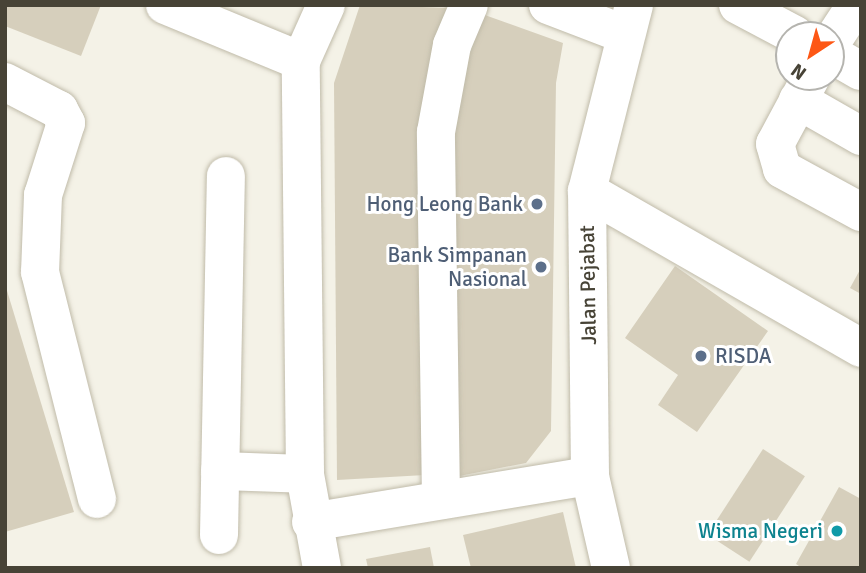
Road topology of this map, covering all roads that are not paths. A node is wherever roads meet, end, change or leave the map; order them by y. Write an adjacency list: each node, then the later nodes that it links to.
1 (165, 5): 10 (street)
2 (326, 5): 10 (street)
3 (468, 5): 25 (street)
4 (548, 5): 7 (street)
5 (738, 5): 9 (street)
6 (856, 5): 8 (street)
7 (629, 20): 18 (street, Jalan Pejabat)
8 (845, 22)
9 (775, 25)
10 (301, 61): 22 (street)
11 (845, 62): 12 (street)
12 (861, 71)
13 (5, 82): 24 (street)
14 (804, 91): 19 (street)
15 (807, 91): 16 (street)
16 (861, 136)
17 (226, 176): 21 (street)
18 (587, 191): 20 (street); 23 (street, Jalan Pejabat)
19 (861, 212)
20 (861, 348)
21 (220, 471): 22 (street); 27 (street)
22 (306, 474): 26 (street)
23 (590, 476): 25 (street); 29 (street, Jalan Pejabat)
24 (97, 499)
25 (441, 500): 26 (street)
26 (311, 522): 28 (street)
27 (219, 535)
28 (323, 568)
29 (611, 568)

